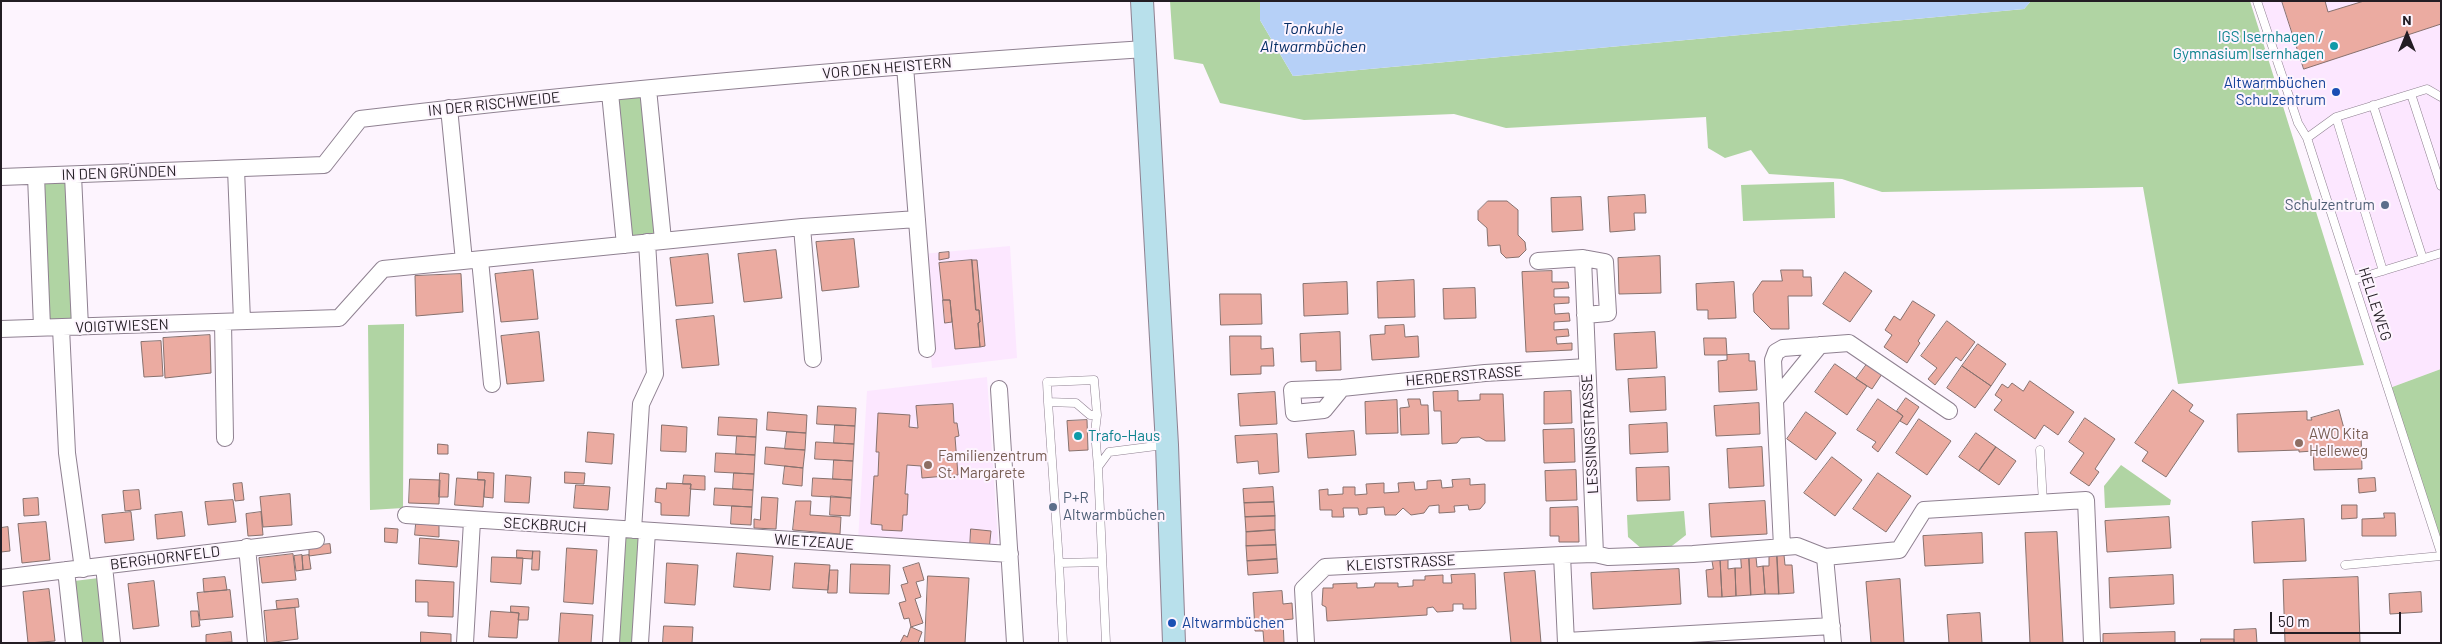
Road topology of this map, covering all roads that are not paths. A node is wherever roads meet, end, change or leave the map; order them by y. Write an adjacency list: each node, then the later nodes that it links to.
1 (1142, 1): 3 (main road)
2 (2257, 1): 14 (lane, HELLEWEG)
3 (1145, 50): 4 (street, VOR DEN HEISTERN); 50 (main road)
4 (905, 66): 5 (street, VOR DEN HEISTERN); 20 (street)
5 (648, 90): 6 (street, VOR DEN HEISTERN); 22 (street)
6 (629, 91): 7 (street, IN DER RISCHWEIDE)
7 (610, 93): 11 (street, IN DER RISCHWEIDE); 23 (street)
8 (2411, 94): 9 (lane); 10 (lane); 19 (lane)
9 (2441, 97)
10 (2373, 105): 12 (lane); 26 (lane)
11 (450, 108): 13 (street, IN DER RISCHWEIDE); 27 (street)
12 (2336, 117): 14 (lane); 29 (lane)
13 (360, 119): 15 (street, IN DEN GRÜNDEN)
14 (2307, 138): 30 (lane, HELLEWEG)
15 (236, 169): 16 (street, IN DEN GRÜNDEN); 32 (street)
16 (73, 175): 17 (street, IN DEN GRÜNDEN); 35 (street)
17 (36, 176): 18 (street, IN DEN GRÜNDEN); 34 (street)
18 (1, 177)
19 (2441, 186)
20 (917, 219): 21 (street); 39 (street)
21 (802, 227): 22 (street); 40 (street)
22 (655, 241): 23 (street); 56 (street)
23 (625, 245): 27 (street)
24 (2441, 254): 26 (lane)
25 (1583, 258): 28 (street); 31 (street, LESSINGSTRASSE); 31 (street)
26 (2423, 259): 29 (lane)
27 (472, 260): 32 (street, VOIGTWIESEN); 42 (street)
28 (1538, 261)
29 (2383, 271): 30 (lane)
30 (2353, 280): 63 (lane, HELLEWEG)
31 (1586, 315): 41 (street, LESSINGSTRASSE)
32 (242, 321): 33 (street, VOIGTWIESEN)
33 (223, 322): 35 (street, VOIGTWIESEN); 49 (street)
34 (42, 327): 36 (street, VOIGTWIESEN); 37 (street, VOIGTWIESEN)
35 (80, 327): 36 (street, VOIGTWIESEN)
36 (61, 328): 69 (street)
37 (1, 329)
38 (1820, 345): 45 (street); 45 (street); 47 (street)
39 (927, 349)
40 (814, 359)
41 (1587, 367): 43 (street, HERDERSTRASSE); 61 (street, LESSINGSTRASSE)
42 (492, 384)
43 (1342, 388)
44 (999, 389): 60 (street)
45 (1775, 400): 59 (street)
46 (1048, 402): 48 (lane); 48 (lane); 66 (lane)
47 (1949, 411)
48 (1097, 415): 52 (lane)
49 (225, 438)
50 (1167, 445): 52 (lane); 82 (main road)
51 (2040, 450): 53 (lane)
52 (1098, 467): 65 (lane)
53 (2043, 503): 64 (street); 85 (street)
54 (406, 515): 55 (street, SECKBRUCH)
55 (472, 521): 56 (street, SECKBRUCH); 76 (street)
56 (633, 530): 60 (street, WIETZEAUE); 77 (street); 78 (street)
57 (316, 540): 58 (street, BERGHORNFELD)
58 (247, 547): 68 (street, BERGHORNFELD); 75 (street)
59 (1782, 547): 61 (street); 64 (street)
60 (1010, 554): 79 (street)
61 (1595, 554): 62 (street)
62 (1562, 555): 72 (street); 83 (street, KLEISTSTRASSE)
63 (2441, 555): 67 (lane)
64 (1825, 557): 71 (street)
65 (1102, 562): 66 (lane); 81 (lane)
66 (1059, 563): 80 (lane)
67 (2345, 565)
68 (104, 566): 69 (street, BERGHORNFELD); 74 (street)
69 (74, 569): 70 (street, BERGHORNFELD); 73 (street)
70 (1, 578)
71 (1832, 626): 72 (street); 84 (street)
72 (1566, 642)
73 (74, 643)
74 (112, 643)
75 (256, 643)
76 (465, 643)
77 (611, 643)
78 (640, 643)
79 (1015, 643)
80 (1063, 643)
81 (1106, 643)
82 (1174, 643)
83 (1306, 643)
84 (1833, 643)
85 (2092, 643)

